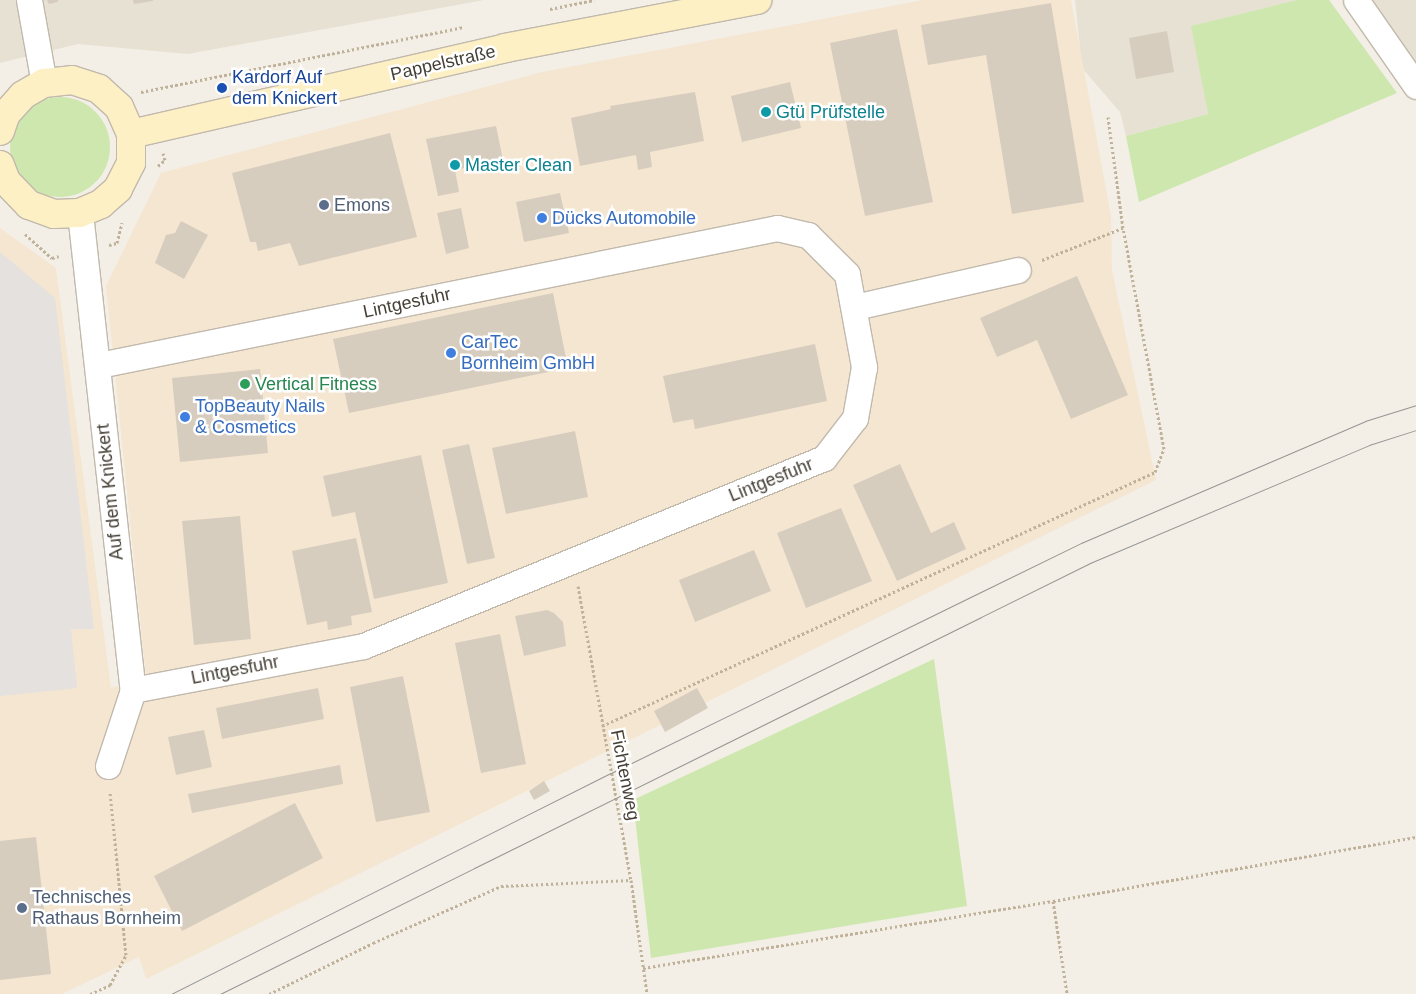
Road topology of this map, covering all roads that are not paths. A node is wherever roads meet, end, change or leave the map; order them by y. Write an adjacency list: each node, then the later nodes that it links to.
1 (29, 0): 4 (street)
2 (757, 0): 7 (main road, Pappelstraße)
3 (1356, 0): 5 (street)
4 (44, 83): 6 (main road); 7 (main road)
5 (1416, 86)
6 (0, 131)
7 (131, 134): 9 (main road)
8 (0, 165): 9 (main road)
9 (80, 213): 12 (street, Auf dem Knickert)
10 (1018, 270): 11 (street)
11 (855, 307): 12 (street, Lintgesfuhr); 13 (street, Lintgesfuhr)
12 (99, 365): 13 (street, Auf dem Knickert)
13 (133, 690): 14 (street, Auf dem Knickert)
14 (108, 766)

